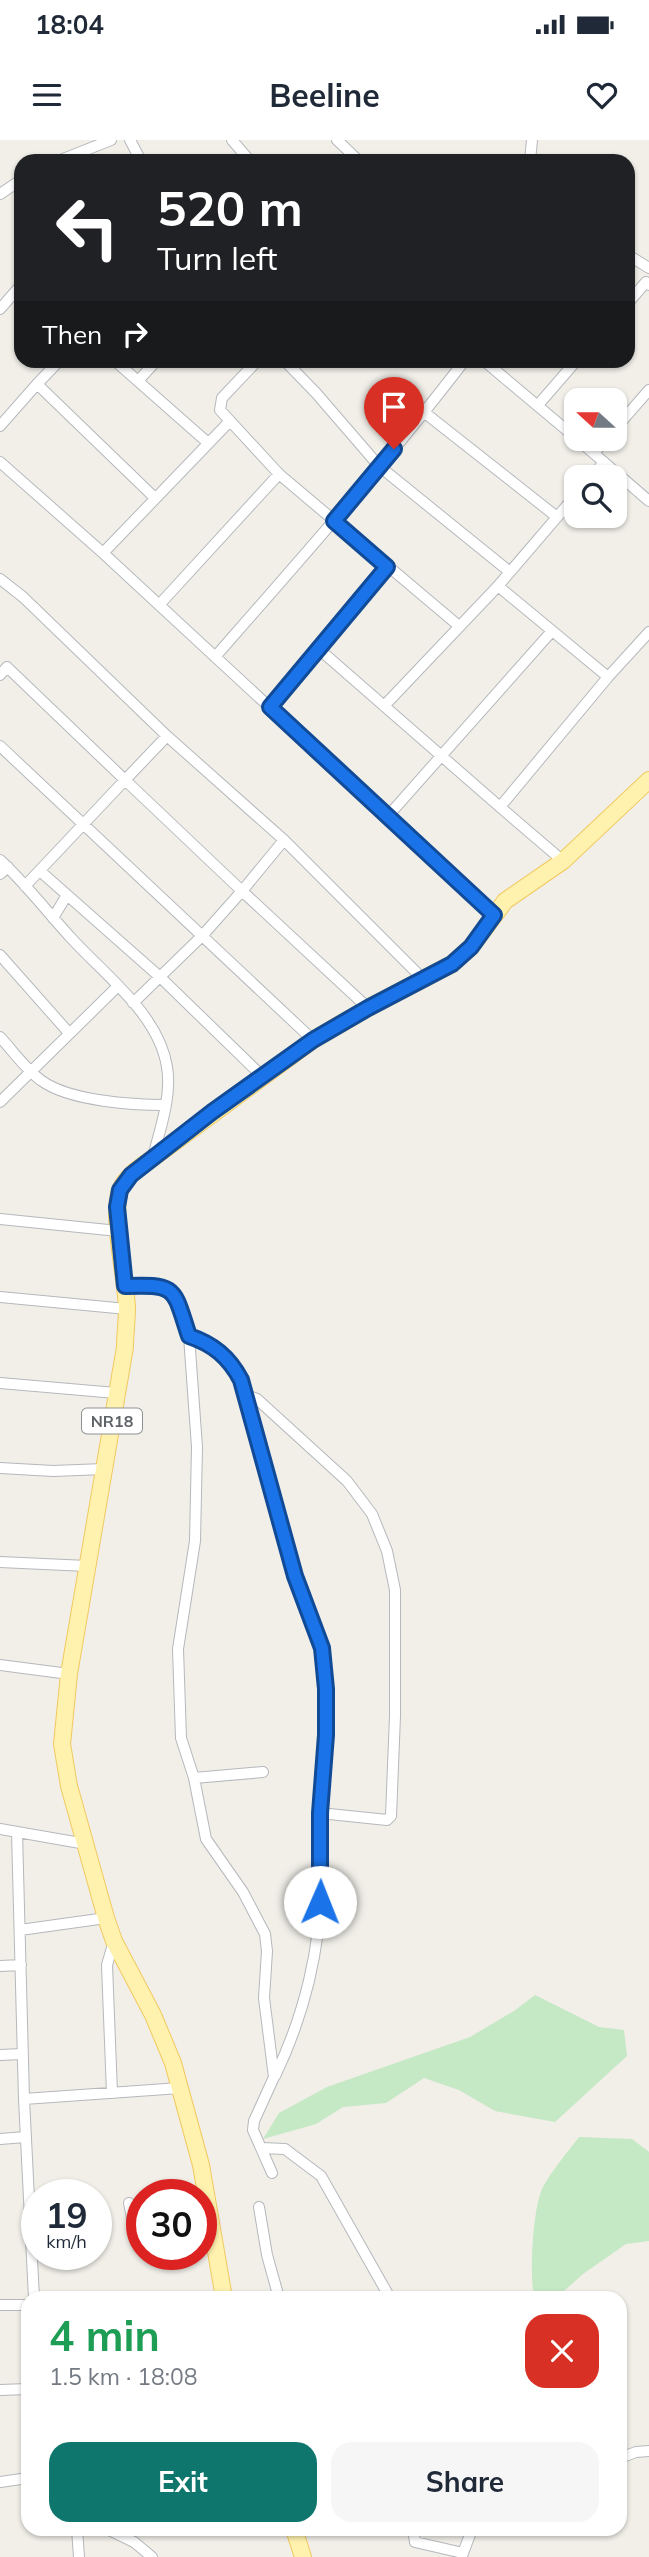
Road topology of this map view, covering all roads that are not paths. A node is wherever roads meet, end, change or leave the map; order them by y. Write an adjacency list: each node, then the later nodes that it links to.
1 (111, 140): 4 (street)
2 (232, 140): 5 (street)
3 (337, 140): 6 (street)
4 (76, 154)
5 (244, 154)
6 (352, 154)
7 (648, 282): 9 (street)
8 (14, 293): 10 (street)
9 (635, 296)
10 (0, 309)
11 (52, 368): 20 (street)
12 (123, 368): 19 (street)
13 (150, 368): 19 (street)
14 (250, 368): 25 (street)
15 (292, 368): 33 (street)
16 (459, 368): 23 (street)
17 (492, 368): 22 (street)
18 (570, 368): 22 (street)
19 (138, 381): 28 (street)
20 (37, 384): 26 (street); 35 (street)
21 (647, 396): 24 (street)
22 (538, 405): 27 (street)
23 (425, 413): 33 (street); 38 (street)
24 (627, 417)
25 (229, 422): 28 (street); 34 (street)
26 (0, 426)
27 (564, 428)
28 (207, 442): 35 (street)
29 (594, 453): 31 (street)
30 (0, 462): 40 (street)
31 (604, 462): 32 (street); 36 (street)
32 (602, 465)
33 (379, 466): 39 (street); 42 (street)
34 (279, 474): 39 (street); 45 (street)
35 (155, 498): 40 (street)
36 (649, 501)
37 (564, 509): 38 (street)
38 (557, 517): 42 (street)
39 (334, 521): 41 (street); 50 (street)
40 (103, 552): 45 (street)
41 (387, 567): 46 (street); 49 (street)
42 (510, 572): 44 (street)
43 (0, 579): 55 (street)
44 (498, 586): 46 (street); 47 (street)
45 (159, 605): 50 (street)
46 (459, 626): 53 (street)
47 (552, 631): 52 (street); 57 (street)
48 (649, 632): 52 (street)
49 (320, 650): 53 (street); 54 (street)
50 (215, 657): 54 (street)
51 (2, 668): 58 (street)
52 (608, 677): 60 (street)
53 (384, 706): 57 (street)
54 (270, 707): 61 (street)
55 (167, 736): 58 (street); 63 (street)
56 (0, 746): 62 (street)
57 (442, 755): 60 (street); 61 (street)
58 (125, 780): 62 (street); 68 (street)
59 (649, 780): 64 (main road, NR18)
60 (500, 807): 64 (street)
61 (388, 816): 70 (street)
62 (85, 824): 66 (street); 72 (street)
63 (284, 840): 68 (street); 75 (street)
64 (563, 861): 70 (main road, NR18)
65 (3, 867): 67 (street)
66 (40, 871): 67 (street); 69 (street)
67 (25, 887): 71 (street)
68 (242, 891): 72 (street); 78 (street)
69 (67, 895): 71 (street); 74 (street)
70 (494, 915): 75 (main road, NR18)
71 (53, 918): 76 (street)
72 (202, 936): 74 (street); 81 (street)
73 (0, 955): 79 (street)
74 (160, 977): 77 (street); 83 (street)
75 (424, 980): 78 (main road, NR18)
76 (117, 987): 77 (street); 79 (street)
77 (133, 1003): 85 (street)
78 (368, 1008): 81 (main road, NR18)
79 (69, 1033): 82 (street)
80 (0, 1037): 82 (street)
81 (313, 1040): 83 (main road, NR18)
82 (31, 1071): 84 (street); 85 (street)
83 (262, 1076): 86 (main road, NR18)
84 (0, 1102)
85 (166, 1105): 86 (street)
86 (153, 1158): 88 (main road, NR18)
87 (0, 1219): 88 (street)
88 (118, 1231): 89 (main road, NR18)
89 (125, 1286): 91 (main road, NR18); 92 (street)
90 (0, 1297): 91 (street)
91 (127, 1309): 94 (main road, NR18)
92 (189, 1336): 95 (street); 103 (street)
93 (0, 1383): 94 (street)
94 (116, 1393): 97 (main road, NR18)
95 (246, 1395): 104 (street); 104 (street)
96 (0, 1468): 97 (street)
97 (104, 1469): 99 (main road, NR18)
98 (0, 1562): 99 (street)
99 (87, 1566): 101 (main road, NR18)
100 (0, 1665): 101 (street)
101 (69, 1674): 107 (main road, NR18)
102 (263, 1772): 103 (street)
103 (194, 1778): 115 (street)
104 (320, 1813): 115 (street)
105 (0, 1829): 106 (street)
106 (17, 1832): 107 (street); 109 (street)
107 (86, 1844): 108 (main road, NR18)
108 (106, 1919): 109 (street); 110 (main road, NR18)
109 (20, 1930): 111 (street)
110 (114, 1941): 116 (main road, NR18); 117 (street)
111 (21, 1965): 112 (street); 113 (street)
112 (0, 1966)
113 (22, 2054): 114 (street); 118 (street)
114 (0, 2055)
115 (274, 2077): 121 (street)
116 (180, 2088): 117 (street); 123 (main road, NR18)
117 (112, 2093): 118 (street)
118 (24, 2099): 119 (street)
119 (26, 2137): 120 (street); 126 (street)
120 (0, 2139)
121 (262, 2148): 122 (street); 129 (street)
122 (272, 2174)
123 (202, 2179)
124 (259, 2207): 128 (street)
125 (217, 2265): 127 (main road, NR18)
126 (34, 2291)
127 (223, 2291)
128 (277, 2291)
129 (386, 2291)
130 (0, 2305): 131 (street)
131 (21, 2305)
132 (21, 2389): 133 (street)
133 (0, 2390)
134 (649, 2451): 135 (street)
135 (627, 2455)
136 (21, 2479): 137 (street)
137 (0, 2482)
138 (78, 2536): 144 (street)
139 (122, 2536): 145 (street)
140 (296, 2536): 146 (main road)
141 (414, 2536): 143 (street)
142 (470, 2536): 143 (street)
143 (463, 2555)
144 (79, 2557)
145 (152, 2557)
146 (303, 2557)

